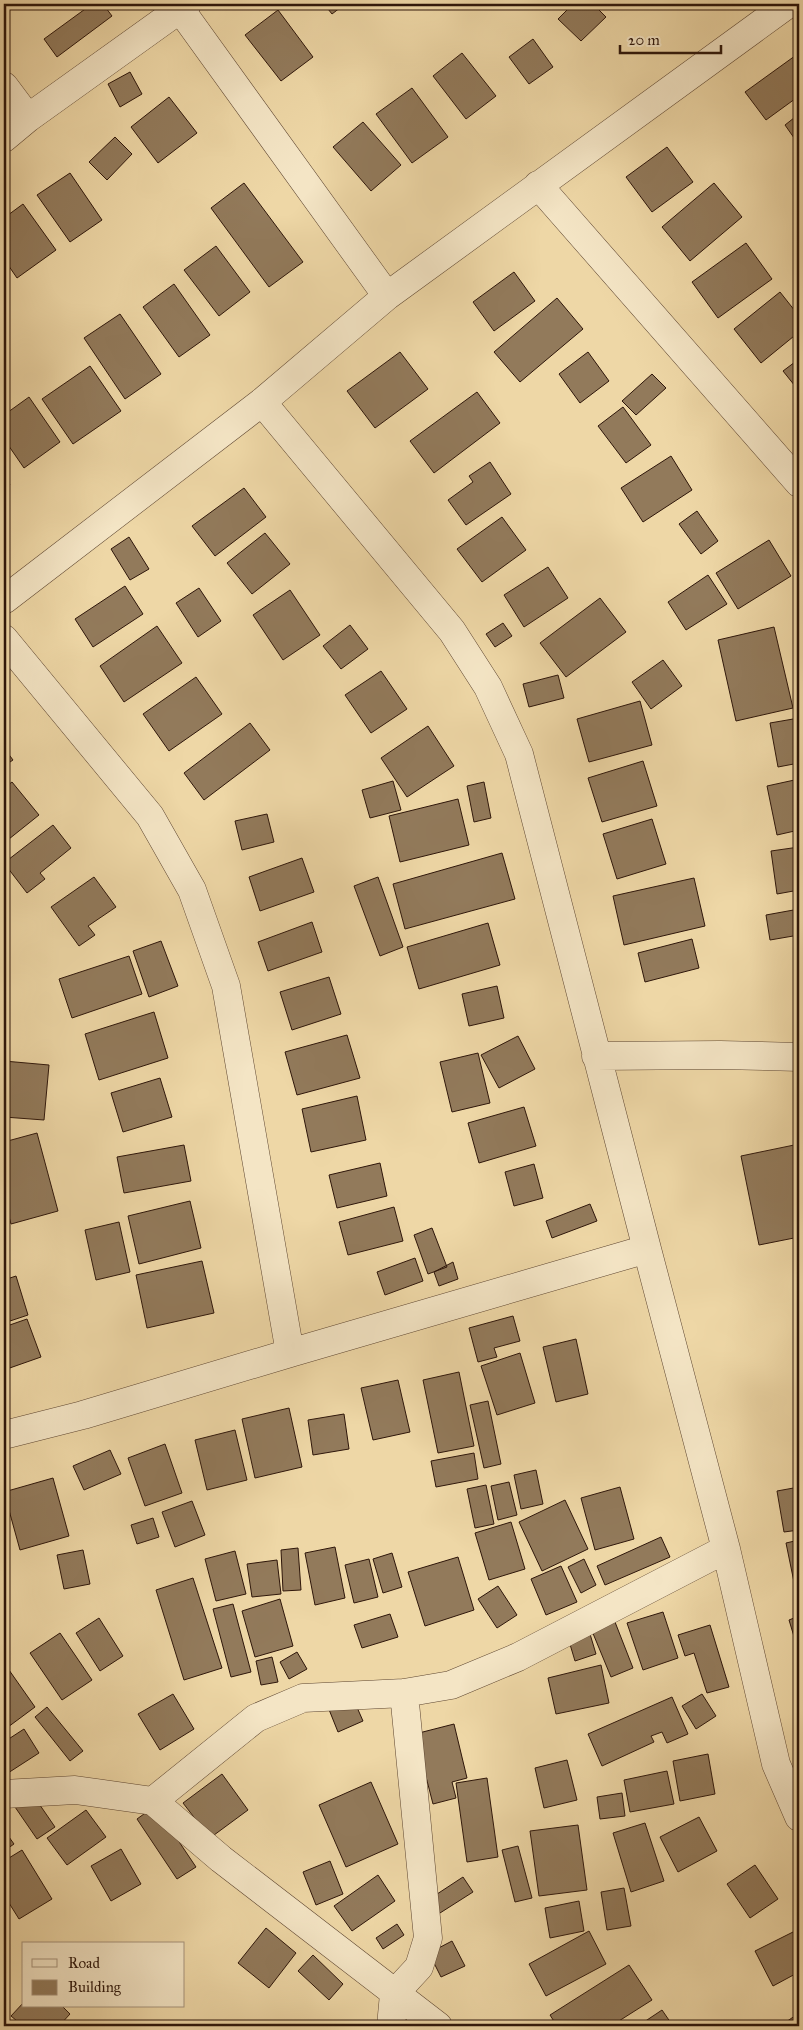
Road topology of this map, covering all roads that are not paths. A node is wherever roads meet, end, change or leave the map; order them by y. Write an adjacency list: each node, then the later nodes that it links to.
1 (788, 4): 6 (street)
2 (184, 6): 4 (street); 7 (street)
3 (4, 86): 4 (street)
4 (28, 118): 5 (street)
5 (4, 138)
6 (538, 185): 7 (street); 9 (street)
7 (387, 296): 8 (street)
8 (262, 402): 10 (street); 12 (street)
9 (799, 483)
10 (4, 600)
11 (4, 639): 15 (street)
12 (596, 1056): 13 (street); 14 (street)
13 (799, 1057)
14 (647, 1249): 15 (street); 17 (street)
15 (290, 1353): 16 (street)
16 (4, 1435)
17 (726, 1549): 18 (street); 21 (street)
18 (404, 1693): 20 (street); 22 (street)
19 (4, 1794): 20 (street)
20 (153, 1801): 22 (street)
21 (799, 1817)
22 (394, 1994): 23 (street); 24 (street)
23 (391, 2026)
24 (438, 2026)

